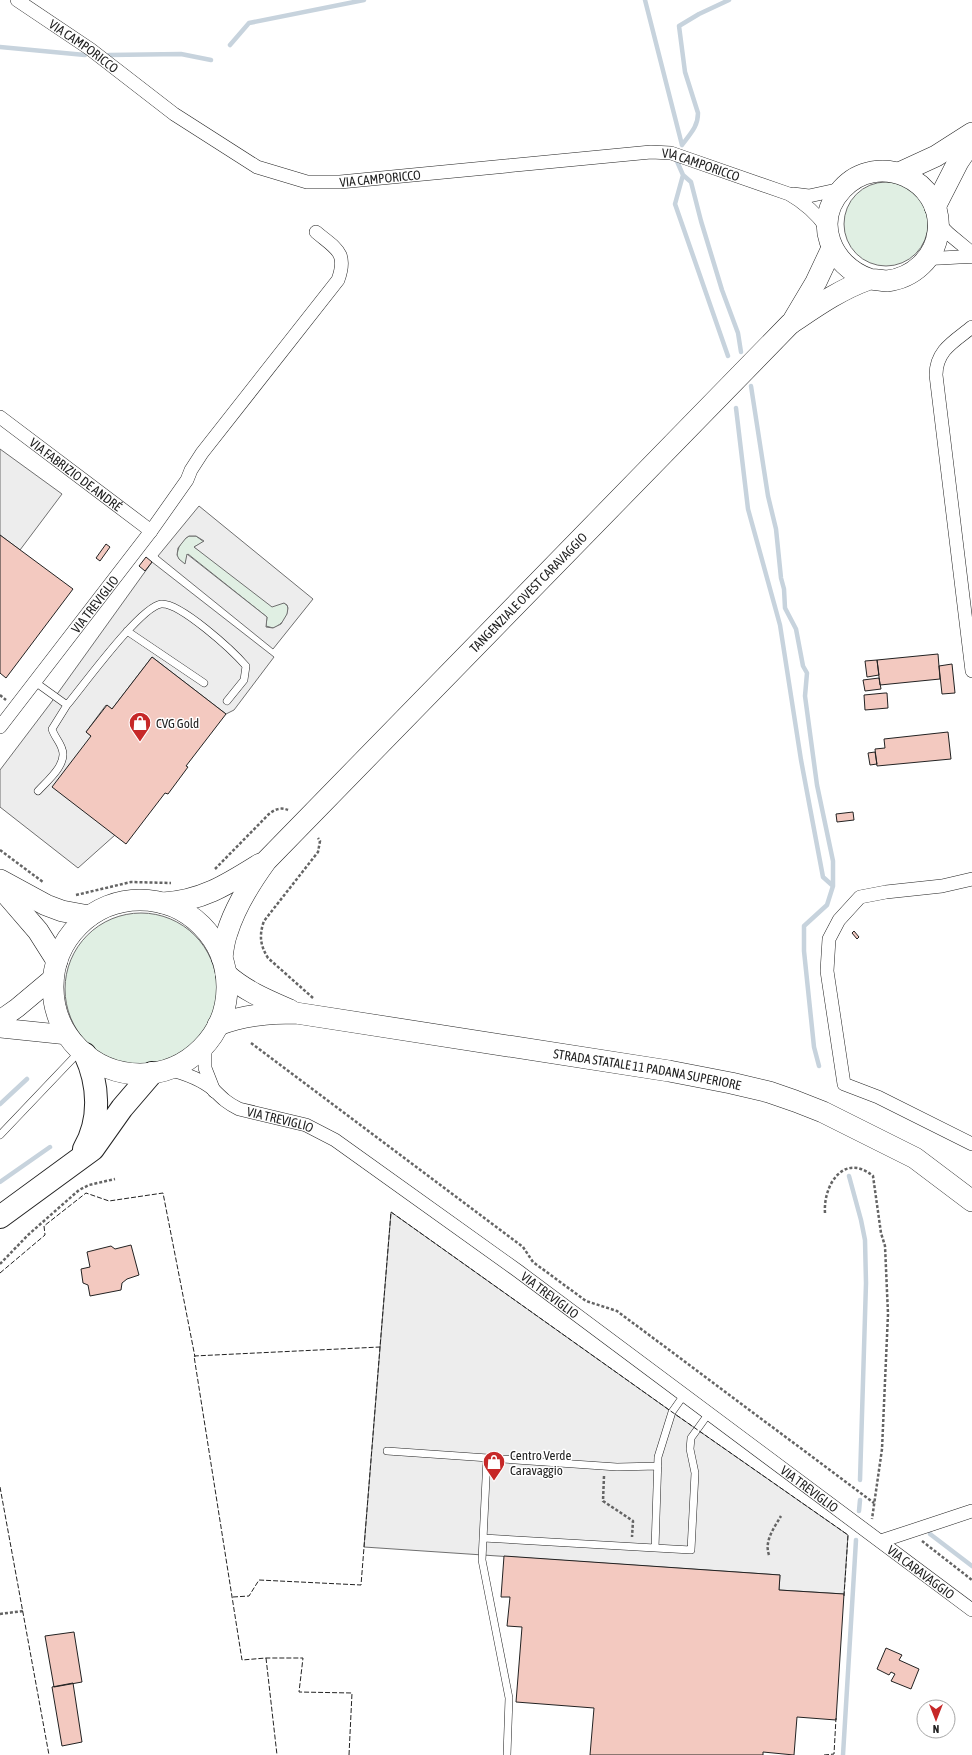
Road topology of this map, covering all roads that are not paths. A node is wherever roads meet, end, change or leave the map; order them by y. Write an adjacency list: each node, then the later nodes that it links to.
1 (17, 0): 6 (street, VIA CAMPORICCO)
2 (972, 133): 4 (main road)
3 (972, 141): 7 (main road)
4 (899, 173): 5 (main road); 7 (main road)
5 (841, 189): 6 (street, VIA CAMPORICCO); 8 (main road)
6 (789, 194): 8 (street, VIA CAMPORICCO)
7 (937, 215): 11 (street); 13 (main road)
8 (828, 228): 10 (main road)
9 (316, 232): 18 (street, VIA TREVIGLIO)
10 (832, 248): 14 (main road); 15 (main road, TANGENZIALE OVEST CARAVAGGIO)
11 (972, 253)
12 (972, 257): 13 (street)
13 (928, 258): 14 (main road)
14 (869, 279): 15 (main road, TANGENZIALE OVEST CARAVAGGIO)
15 (790, 324): 27 (main road, TANGENZIALE OVEST CARAVAGGIO)
16 (972, 327): 20 (street)
17 (0, 417): 18 (street, VIA FABRIZIO DE ANDRÉ)
18 (151, 531): 21 (street, VIA TREVIGLIO)
19 (127, 631): 22 (lane); 23 (lane); 24 (lane)
20 (972, 671)
21 (35, 682): 24 (lane); 25 (street, VIA TREVIGLIO)
22 (204, 682)
23 (227, 701)
24 (67, 705): 26 (lane)
25 (1, 724)
26 (38, 791)
27 (266, 861): 31 (main road, TANGENZIALE OVEST CARAVAGGIO); 33 (main road, TANGENZIALE OVEST CARAVAGGIO)
28 (972, 879): 44 (street)
29 (0, 880): 32 (main road)
30 (0, 888): 34 (main road)
31 (161, 903): 32 (main road); 33 (main road)
32 (89, 916): 34 (main road)
33 (224, 966): 35 (main road, STRADA STATALE 11 PADANA SUPERIORE); 37 (main road)
34 (55, 969): 36 (main road); 40 (main road)
35 (296, 1013): 37 (main road, STRADA STATALE 11 PADANA SUPERIORE); 46 (main road, STRADA STATALE 11 PADANA SUPERIORE)
36 (0, 1020)
37 (218, 1025): 39 (main road)
38 (0, 1028): 40 (main road)
39 (205, 1045): 41 (main road); 42 (street, VIA TREVIGLIO)
40 (78, 1047): 41 (main road); 43 (lane); 45 (highway)
41 (160, 1071): 42 (street, VIA TREVIGLIO); 45 (highway)
42 (214, 1091): 48 (street, VIA TREVIGLIO)
43 (0, 1135)
44 (972, 1144)
45 (79, 1159): 47 (highway)
46 (972, 1201)
47 (0, 1217)
48 (684, 1394): 49 (street, VIA TREVIGLIO); 52 (lane)
49 (709, 1413): 54 (street, VIA TREVIGLIO); 57 (lane)
50 (387, 1451): 51 (lane)
51 (487, 1458): 52 (lane); 55 (lane)
52 (658, 1466): 57 (lane)
53 (972, 1511): 56 (street)
54 (870, 1533): 56 (street, VIA CARAVAGGIO)
55 (483, 1538): 57 (lane); 59 (lane)
56 (880, 1541): 58 (street, VIA CARAVAGGIO)
57 (655, 1548)
58 (972, 1610)
59 (507, 1755)

